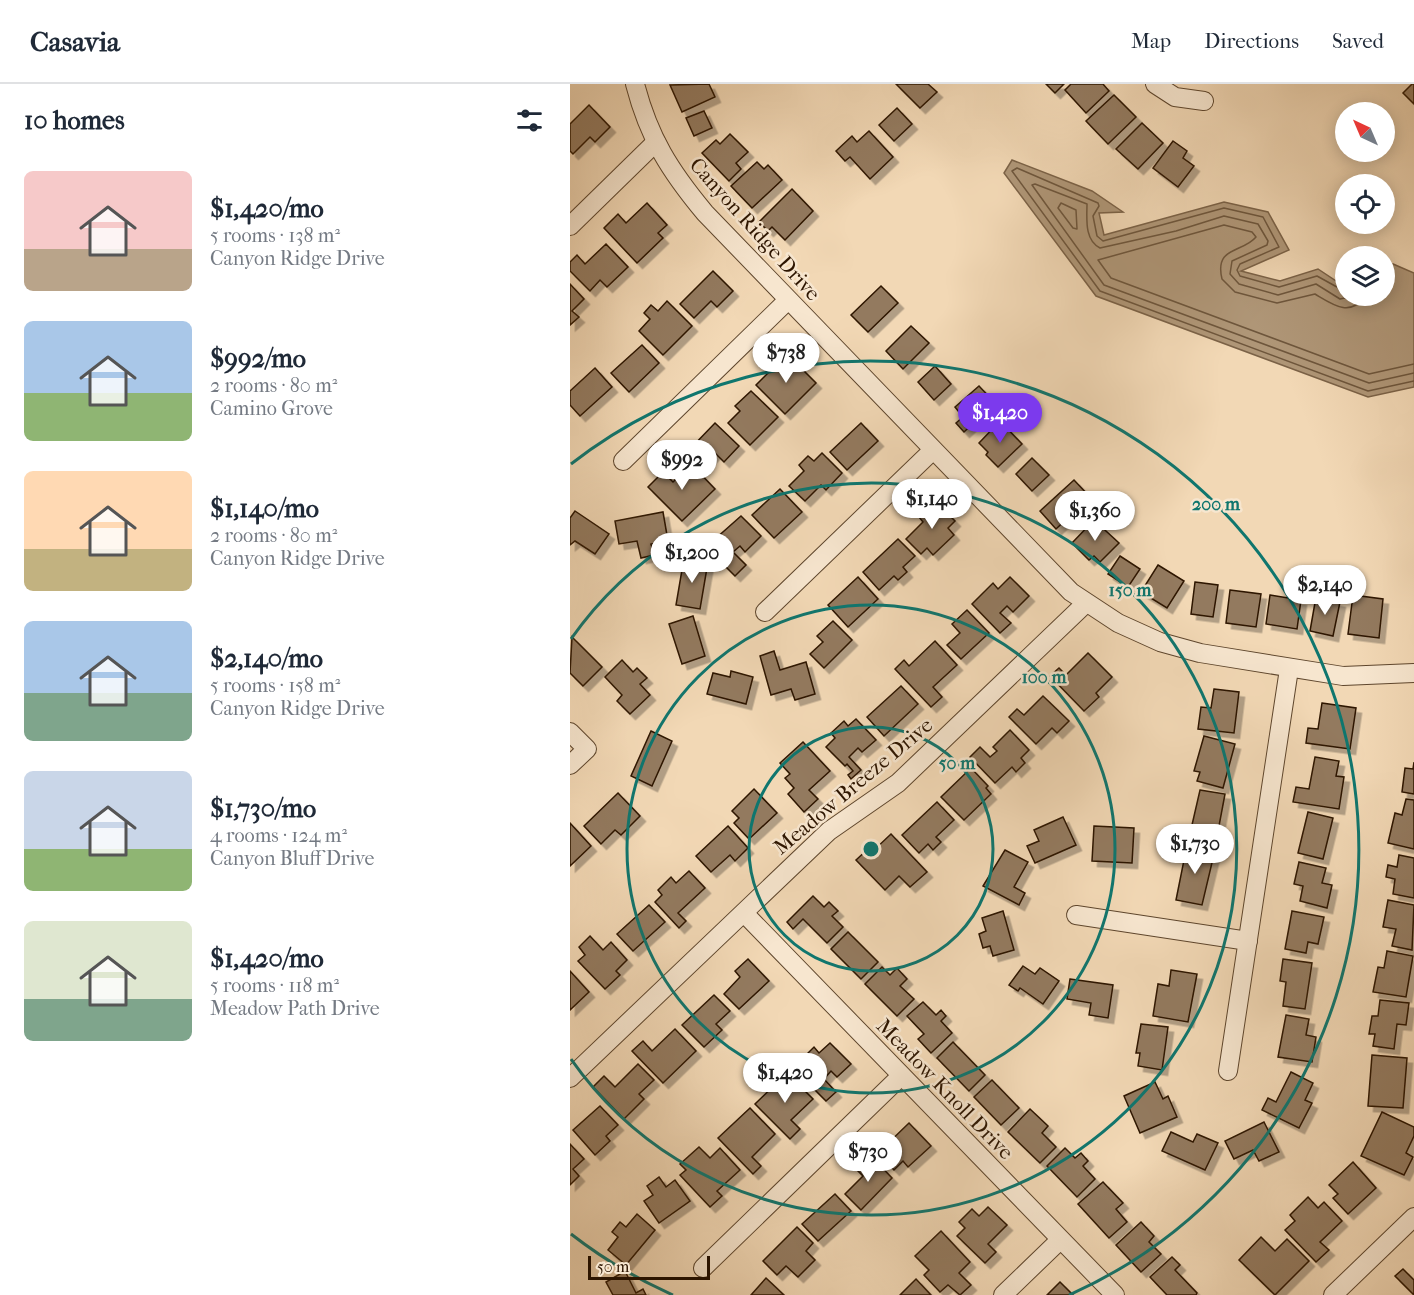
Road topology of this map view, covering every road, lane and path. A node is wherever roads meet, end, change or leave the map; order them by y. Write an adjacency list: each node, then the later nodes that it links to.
1 (635, 84): 4 (street, Canyon Ridge Drive)
2 (1155, 84): 3 (street)
3 (1204, 101)
4 (656, 142): 5 (street); 6 (street, Canyon Ridge Drive)
5 (570, 226)
6 (788, 300): 7 (street, Canyon Ridge Drive); 8 (street)
7 (932, 450): 9 (street, Canyon Ridge Drive); 10 (street)
8 (623, 461)
9 (1086, 603): 11 (street, Canyon Ridge Drive); 15 (street, Meadow Breeze Drive)
10 (765, 612)
11 (1288, 669): 12 (street, Canyon Ridge Drive); 17 (street)
12 (1414, 673)
13 (570, 732): 14 (street)
14 (570, 765)
15 (744, 913): 19 (street, Meadow Knoll Drive); 20 (street, Meadow Breeze Drive)
16 (1076, 915): 17 (street)
17 (1248, 941): 18 (street)
18 (1228, 1071)
19 (901, 1076): 22 (street, Meadow Knoll Drive); 23 (street)
20 (570, 1078)
21 (1414, 1217): 26 (street)
22 (1060, 1240): 24 (street); 25 (street, Meadow Knoll Drive)
23 (703, 1268)
24 (1003, 1295)
25 (1114, 1295)
26 (1332, 1295)

